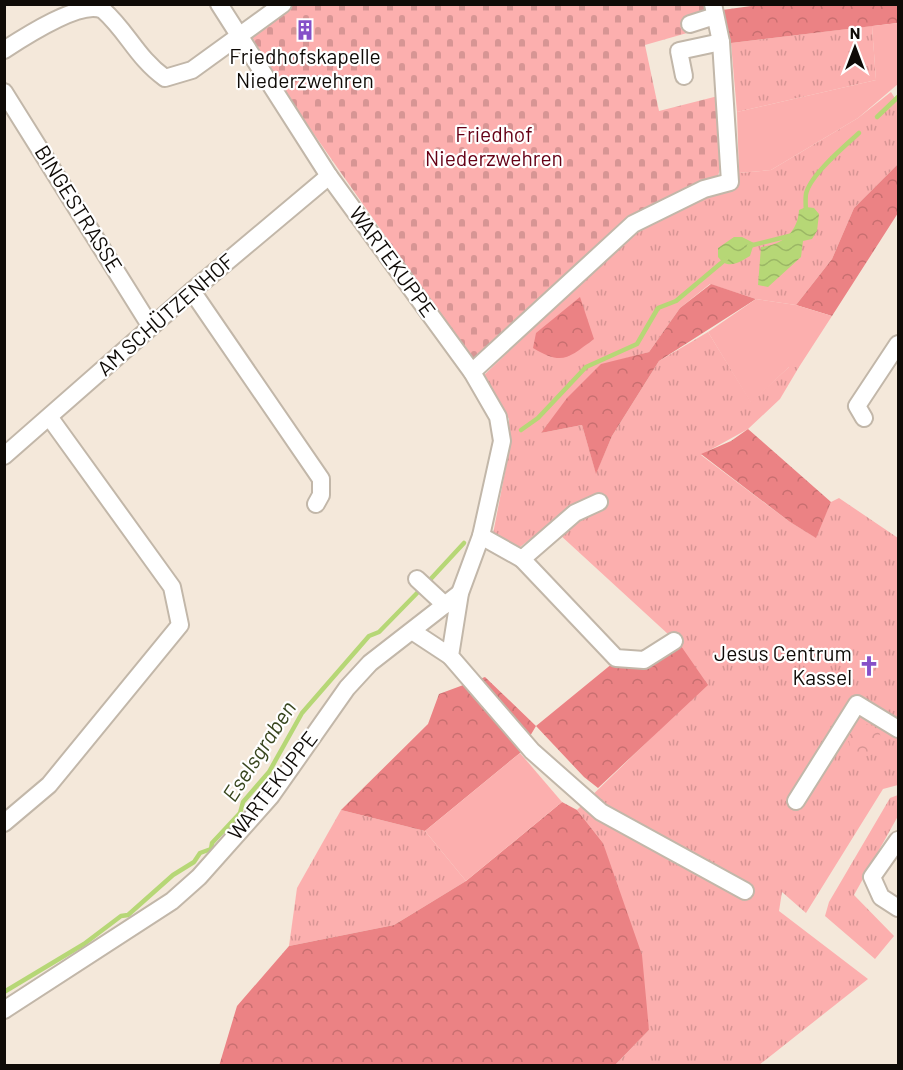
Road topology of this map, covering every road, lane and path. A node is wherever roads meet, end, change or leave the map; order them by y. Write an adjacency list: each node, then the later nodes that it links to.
1 (219, 4): 5 (street, WARTEKUPPE)
2 (283, 4): 5 (street)
3 (714, 10): 4 (street); 6 (street)
4 (690, 24)
5 (238, 37): 7 (street); 10 (street, WARTEKUPPE)
6 (721, 42): 8 (street); 14 (street)
7 (4, 50)
8 (684, 76)
9 (4, 92): 12 (street, BINGESTRASSE)
10 (329, 176): 11 (street, AM SCHÜTZENHOF); 14 (street, WARTEKUPPE)
11 (192, 291): 12 (street, AM SCHÜTZENHOF); 19 (street)
12 (151, 327): 15 (street, AM SCHÜTZENHOF)
13 (898, 344): 16 (street)
14 (472, 372): 20 (street, WARTEKUPPE)
15 (50, 418): 17 (street, AM SCHÜTZENHOF); 30 (street)
16 (864, 418)
17 (4, 456)
18 (599, 502): 21 (street)
19 (316, 504)
20 (481, 536): 21 (street); 23 (street, WARTEKUPPE)
21 (522, 559): 26 (street)
22 (422, 584): 24 (street)
23 (460, 593): 24 (street, WARTEKUPPE); 27 (street, WARTEKUPPE)
24 (445, 605): 25 (street, WARTEKUPPE)
25 (412, 631): 27 (street); 34 (street, WARTEKUPPE)
26 (674, 641)
27 (450, 656): 32 (street)
28 (898, 729): 29 (street)
29 (796, 801)
30 (4, 823)
31 (898, 840): 33 (street)
32 (745, 891)
33 (898, 908)
34 (4, 1010)

